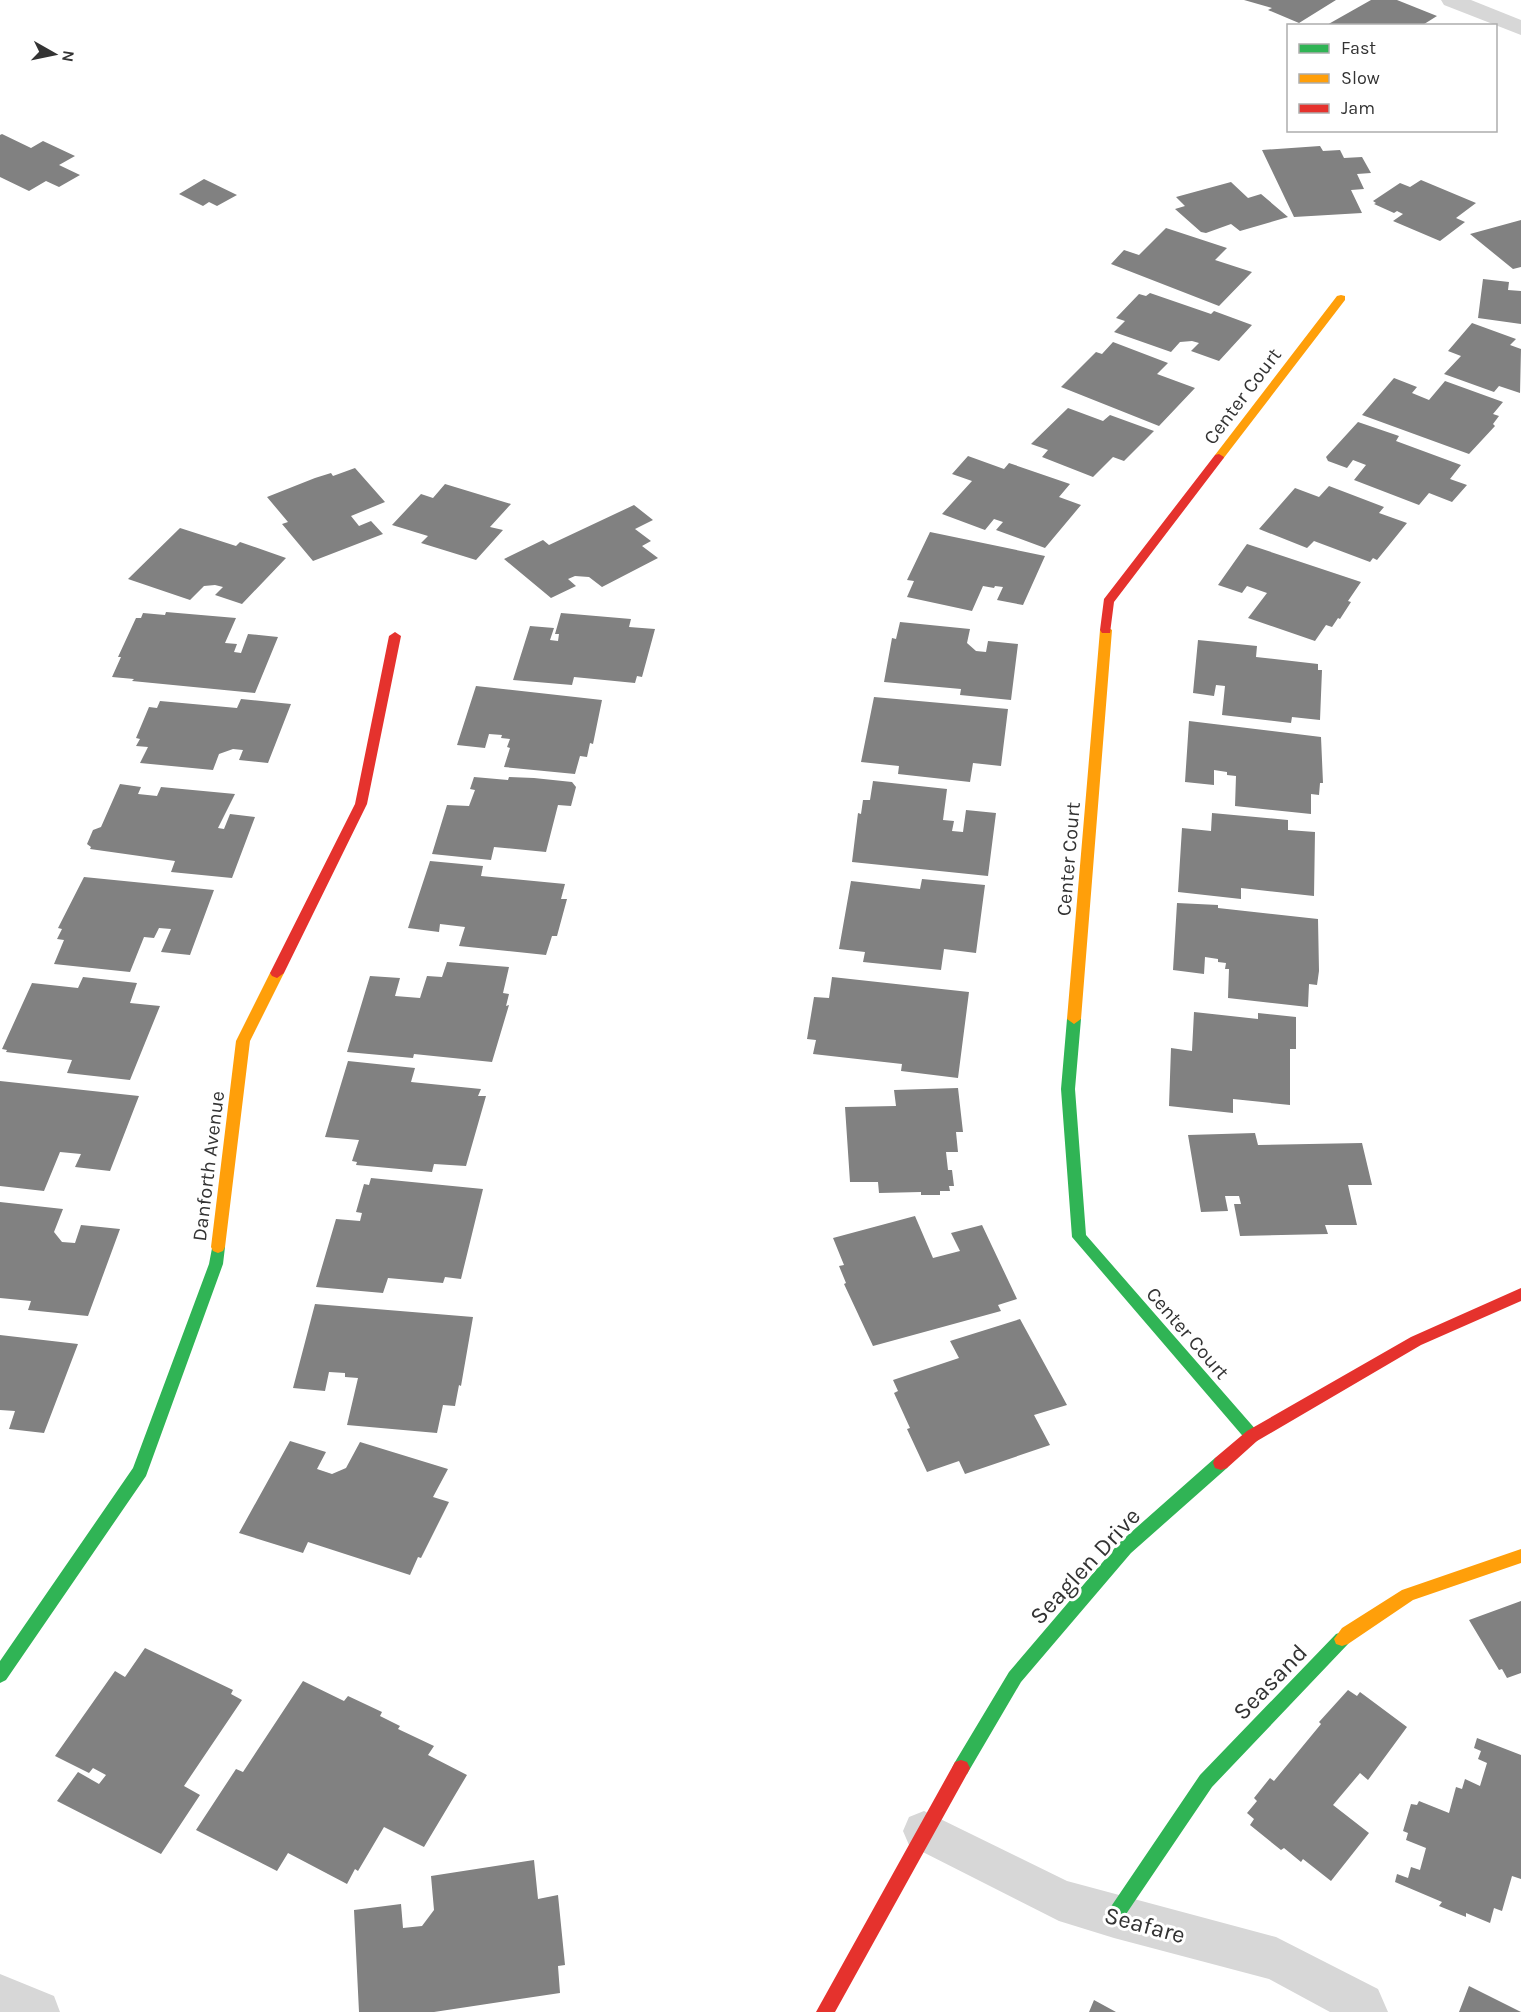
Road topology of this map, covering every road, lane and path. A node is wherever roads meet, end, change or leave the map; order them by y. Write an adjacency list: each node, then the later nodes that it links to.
1 (1452, 0): 2 (street)
2 (1521, 28)
3 (1341, 298): 6 (street, Center Court)
4 (395, 636): 8 (street, Danforth Avenue)
5 (1521, 1294): 6 (street, Seaglen Drive)
6 (1252, 1436): 9 (street, Seaglen Drive)
7 (1521, 1556): 10 (street, Seasand)
8 (0, 1675)
9 (924, 1831): 10 (street, Seafare); 13 (street, Seaglen Drive)
10 (1114, 1917): 14 (street, Seafare)
11 (0, 1996): 12 (street)
12 (38, 2012)
13 (825, 2012)
14 (1366, 2012)

